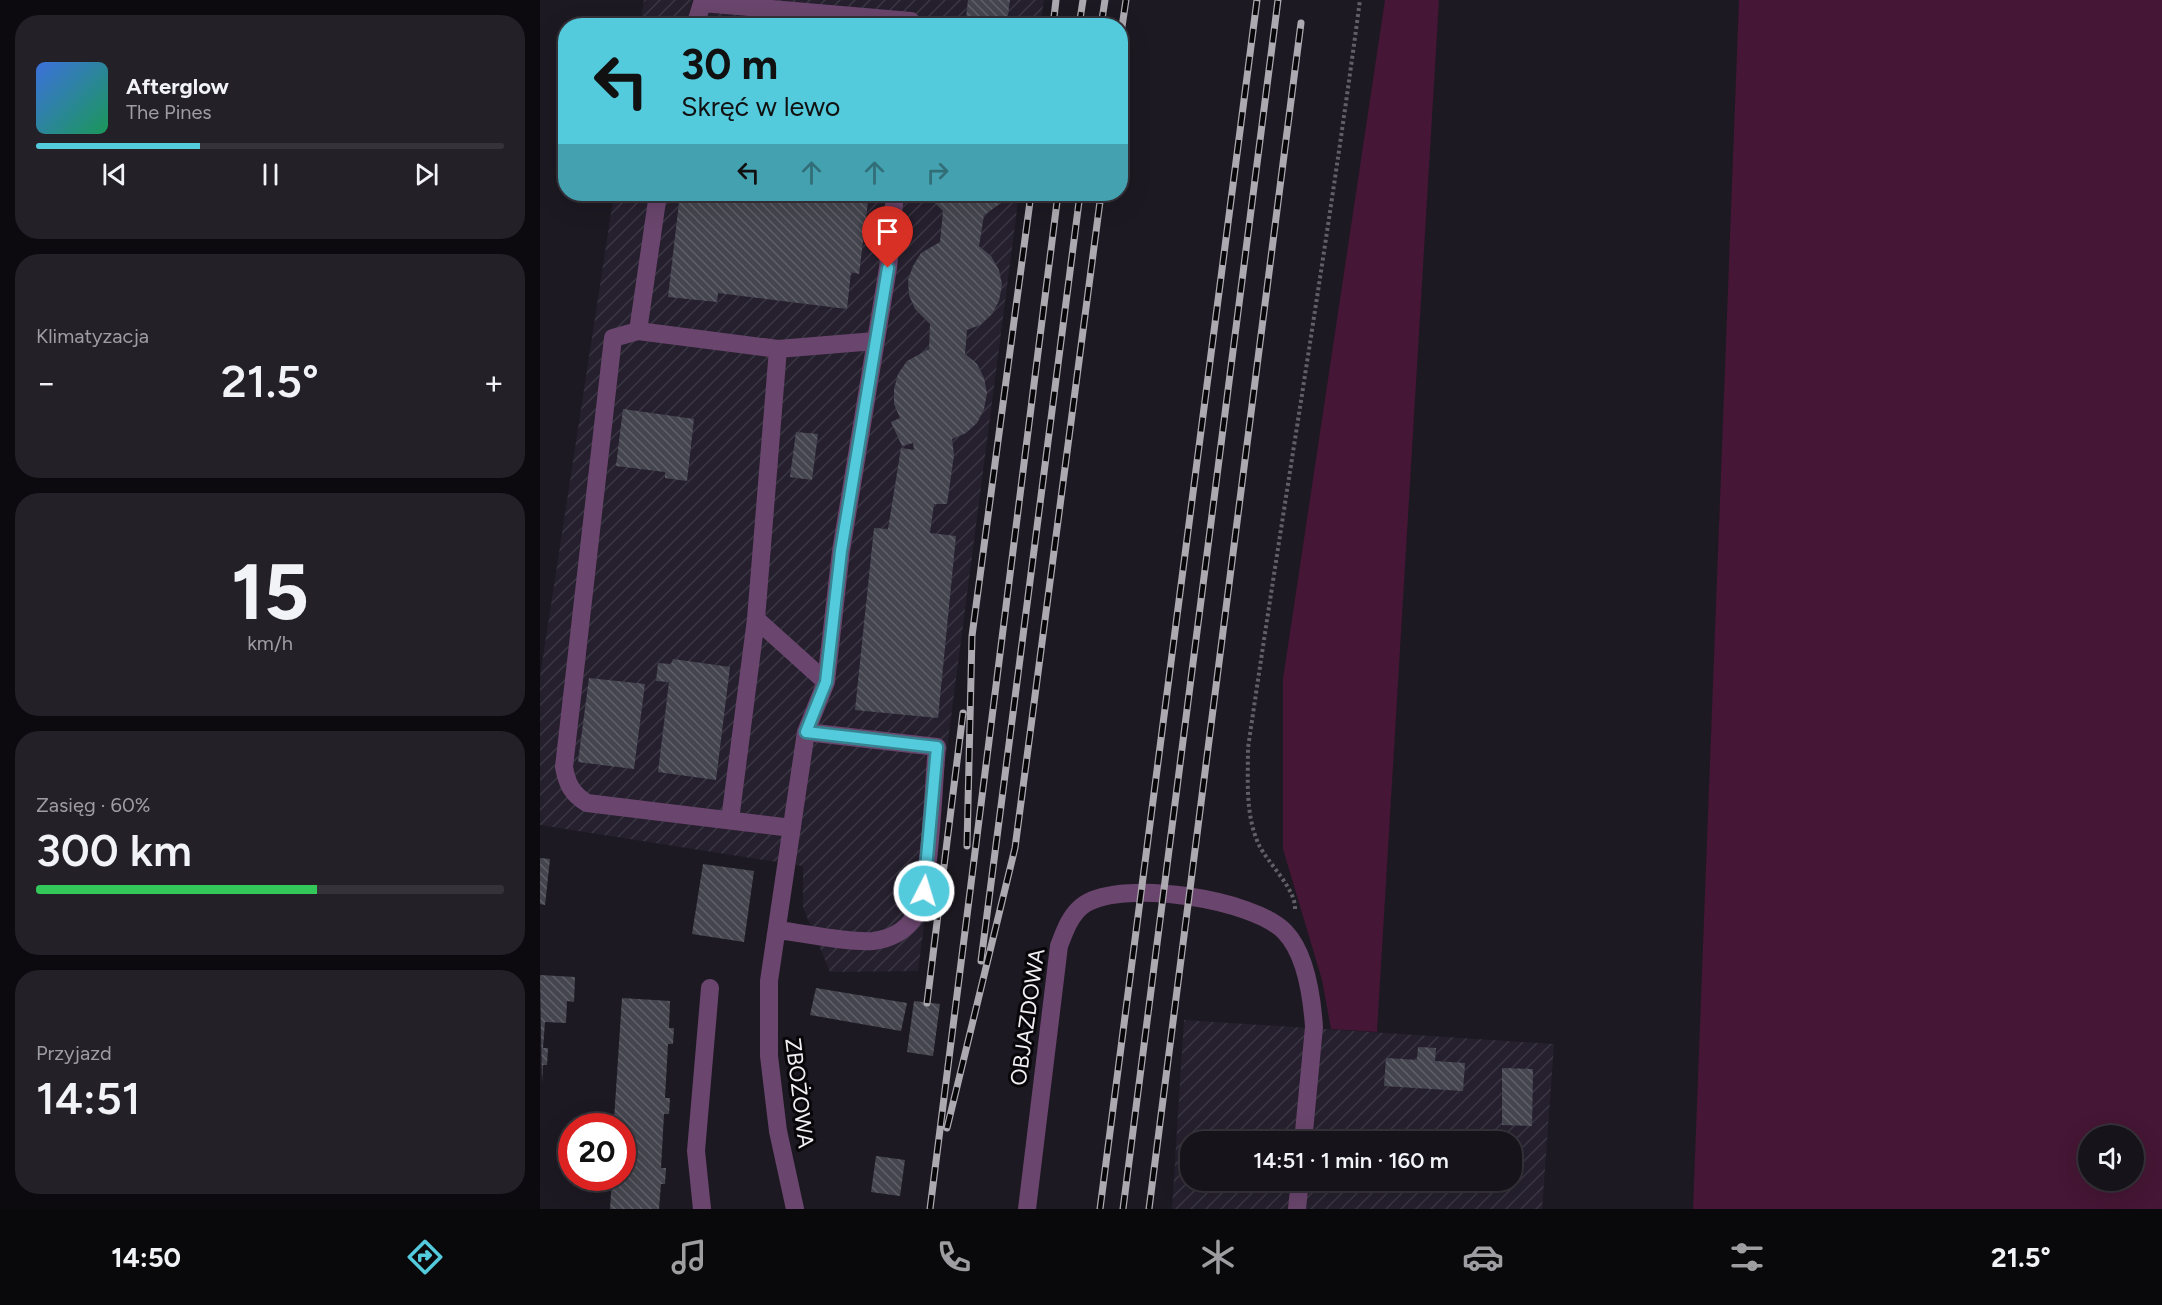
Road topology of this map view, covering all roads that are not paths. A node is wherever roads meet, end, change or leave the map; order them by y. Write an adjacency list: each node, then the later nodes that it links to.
1 (697, 18): 2 (street)
2 (876, 18)
3 (657, 201): 5 (street)
4 (894, 201): 6 (street, ZBOŻOWA)
5 (638, 331): 7 (street); 11 (street)
6 (875, 341): 7 (street); 9 (street, ZBOŻOWA)
7 (778, 349): 8 (street)
8 (756, 619): 9 (street); 11 (street)
9 (826, 682): 10 (street, ZBOŻOWA)
10 (806, 732): 12 (street, ZBOŻOWA); 13 (street)
11 (730, 820): 12 (street)
12 (792, 828): 13 (street, ZBOŻOWA)
13 (777, 930): 18 (street, ZBOŻOWA)
14 (710, 988): 17 (street)
15 (1304, 1131): 19 (street, OBJAZDOWA)
16 (1299, 1191): 20 (street)
17 (702, 1209)
18 (795, 1209)
19 (1027, 1209)
20 (1297, 1209)

